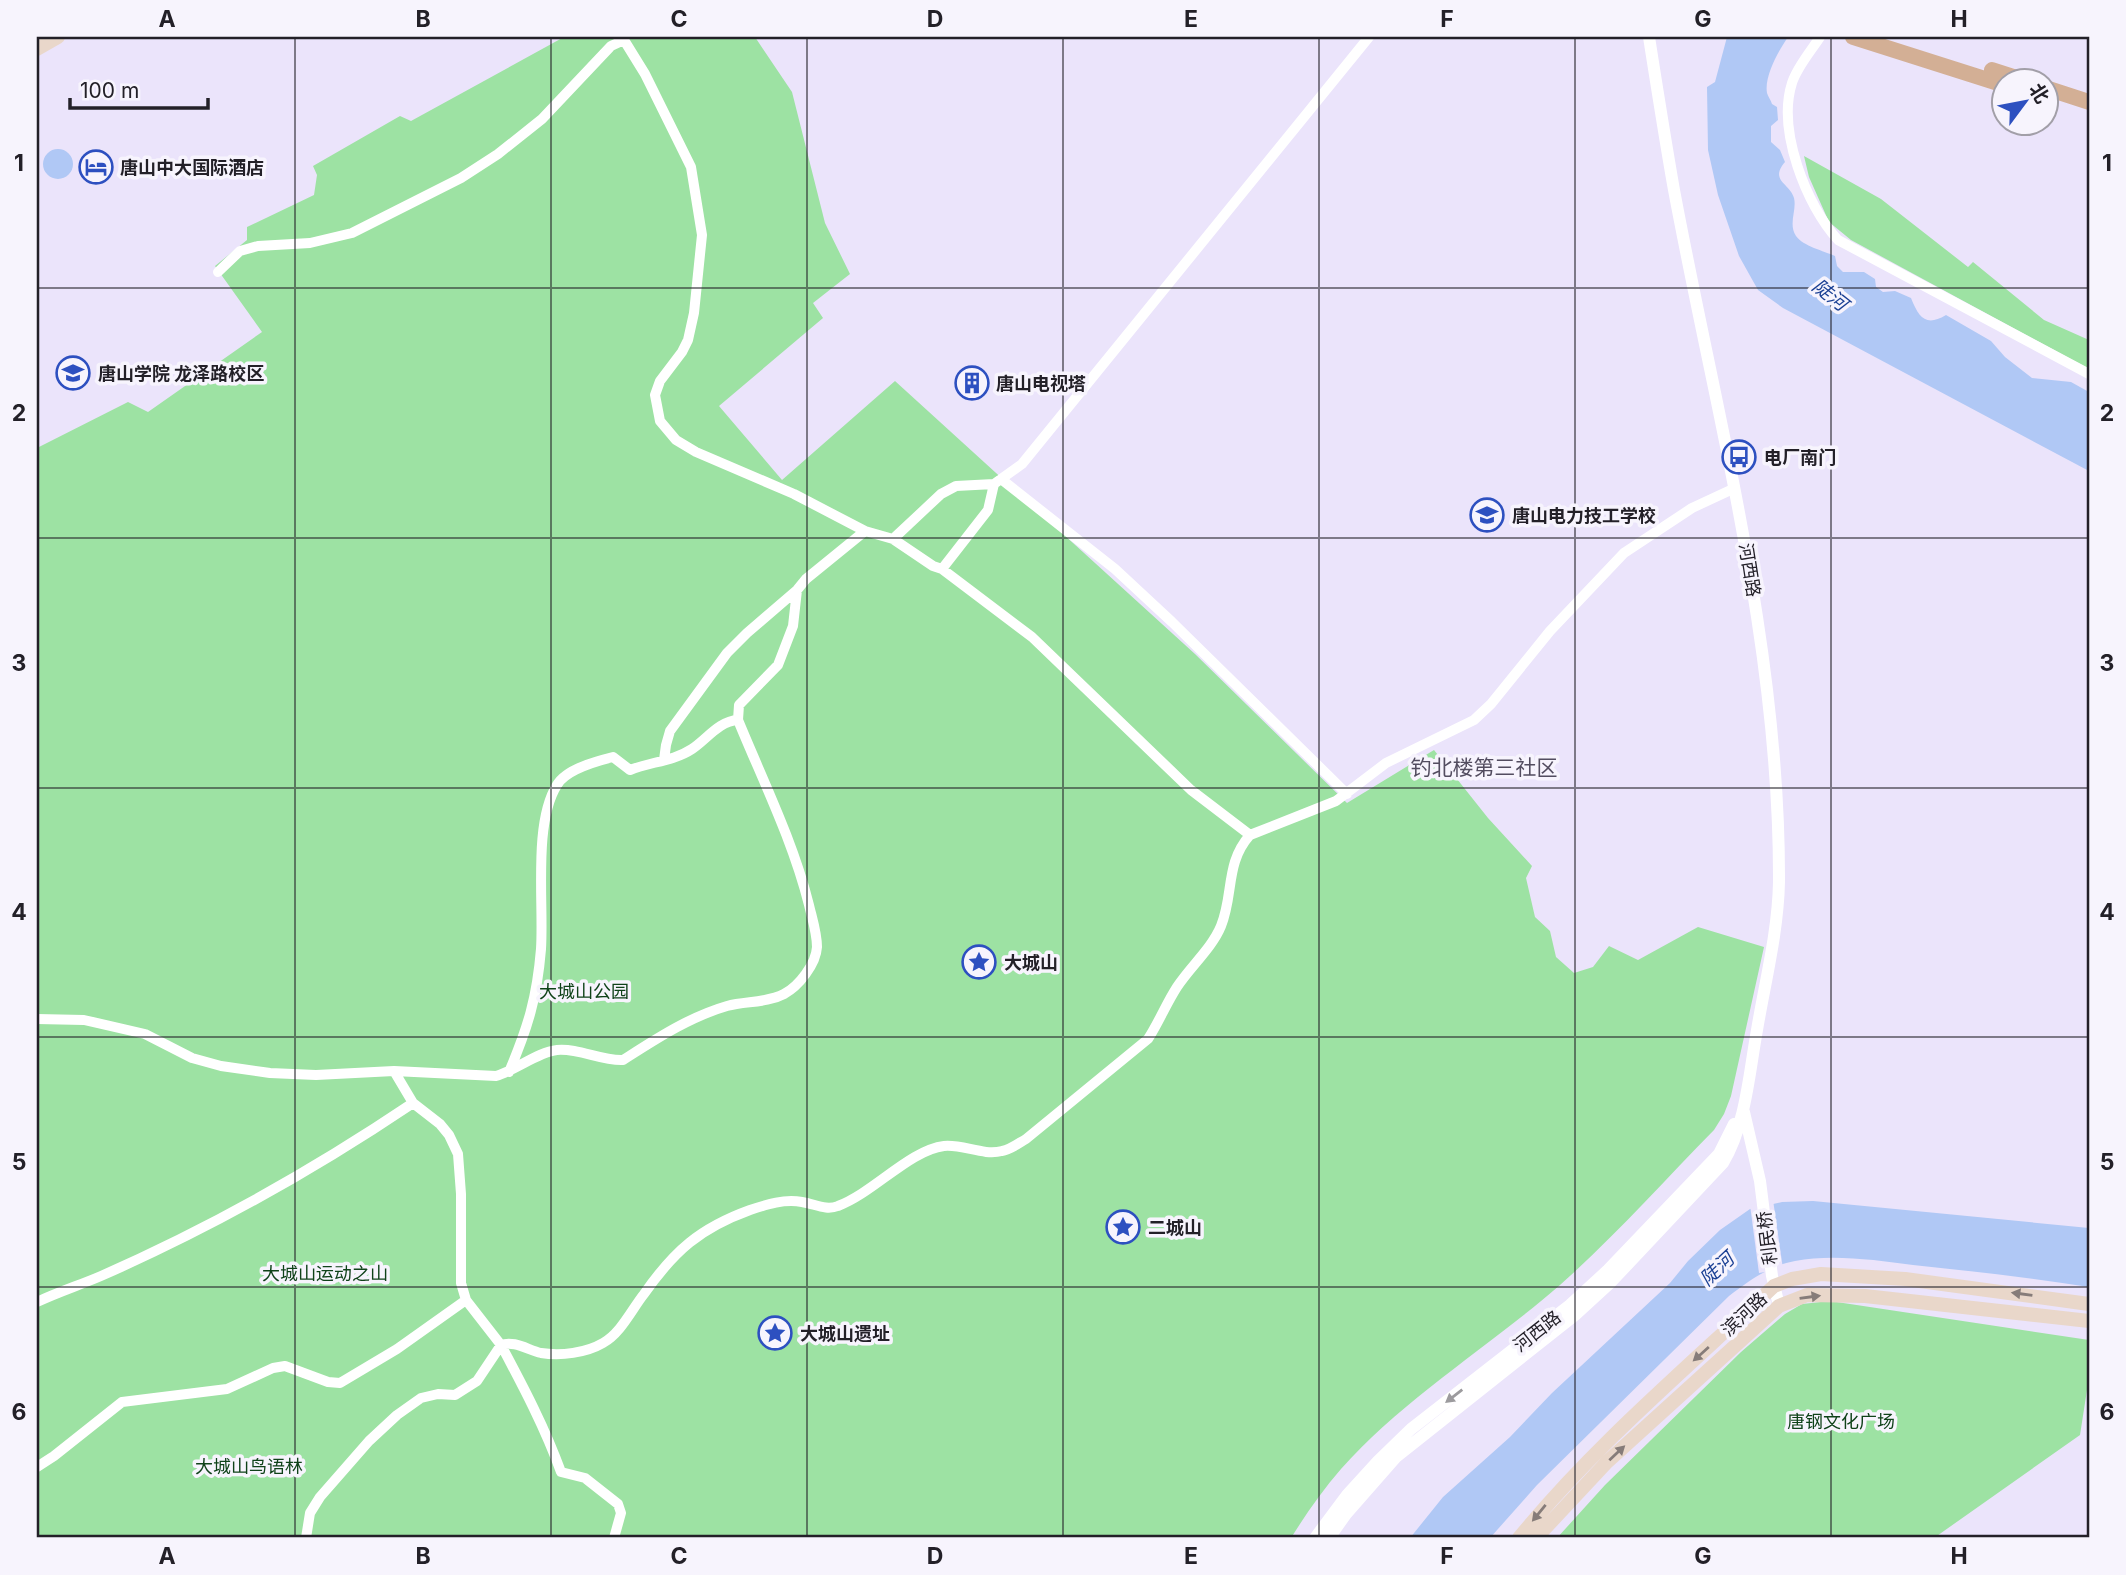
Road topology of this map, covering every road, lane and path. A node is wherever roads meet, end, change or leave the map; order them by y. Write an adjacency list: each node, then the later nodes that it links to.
1 (58, 37): 8 (main road)
2 (1369, 37): 17 (street)
3 (1648, 37): 18 (street, 河西路)
4 (1820, 37): 16 (street)
5 (1853, 37): 7 (main road)
6 (625, 38): 15 (street); 19 (street)
7 (1880, 38): 9 (main road); 10 (main road)
8 (37, 49)
9 (1990, 70)
10 (1990, 80)
11 (2060, 93): 12 (main road)
12 (2089, 102)
13 (2060, 103): 14 (main road)
14 (2089, 112)
15 (218, 272)
16 (2089, 374)
17 (997, 481): 20 (street); 21 (street); 25 (street)
18 (1735, 488): 25 (street); 31 (street, 河西路)
19 (864, 531): 20 (street); 22 (street)
20 (893, 539): 21 (street)
21 (942, 569): 26 (street)
22 (797, 590): 23 (street); 24 (street)
23 (738, 720): 24 (street); 29 (street)
24 (664, 760): 29 (street)
25 (1347, 794): 26 (street)
26 (1250, 835): 38 (street)
27 (37, 1019): 28 (street)
28 (394, 1071): 29 (street); 30 (street)
29 (509, 1072)
30 (413, 1103): 33 (street); 34 (street)
31 (1743, 1108): 32 (street, 利民桥); 42 (street, 河西路, one-way to 42); 43 (street, 河西路)
32 (1773, 1281): 35 (main road, 滨河路, one-way to 32); 36 (street, 利民桥); 44 (main road, 滨河路, one-way to 44)
33 (466, 1300): 38 (street); 39 (street)
34 (37, 1302)
35 (2089, 1304)
36 (1779, 1306): 37 (main road, 滨河路, one-way to 37); 45 (main road, 滨河路, one-way to 36)
37 (2089, 1321)
38 (501, 1345): 40 (street); 41 (street)
39 (37, 1467)
40 (306, 1538)
41 (614, 1538)
42 (1315, 1538)
43 (1329, 1538)
44 (1519, 1538)
45 (1536, 1538)

